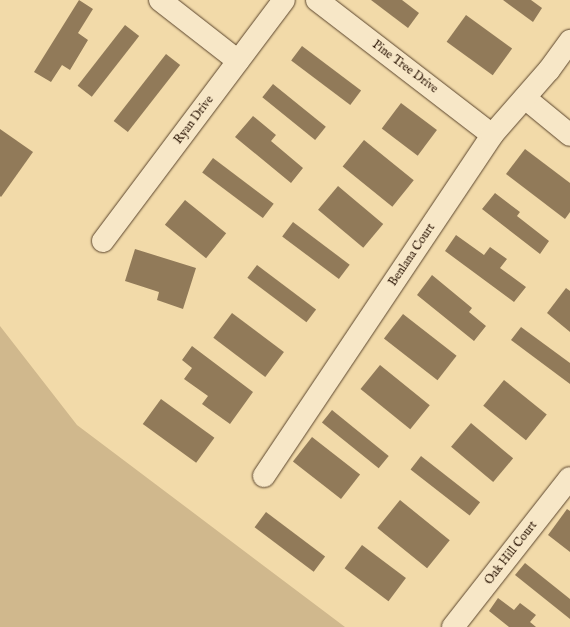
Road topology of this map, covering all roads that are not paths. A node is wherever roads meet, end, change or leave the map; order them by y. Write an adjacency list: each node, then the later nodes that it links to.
1 (160, 0): 5 (street)
2 (284, 0): 5 (street, Ryan Drive)
3 (317, 0): 7 (street, Pine Tree Drive)
4 (570, 41): 6 (street, Benlana Court)
5 (238, 62): 9 (street, Ryan Drive)
6 (525, 98): 7 (street, Benlana Court); 8 (street)
7 (492, 135): 10 (street, Benlana Court)
8 (570, 135)
9 (103, 241)
10 (264, 476)
11 (570, 478): 12 (street, Oak Hill Court)
12 (453, 627)

